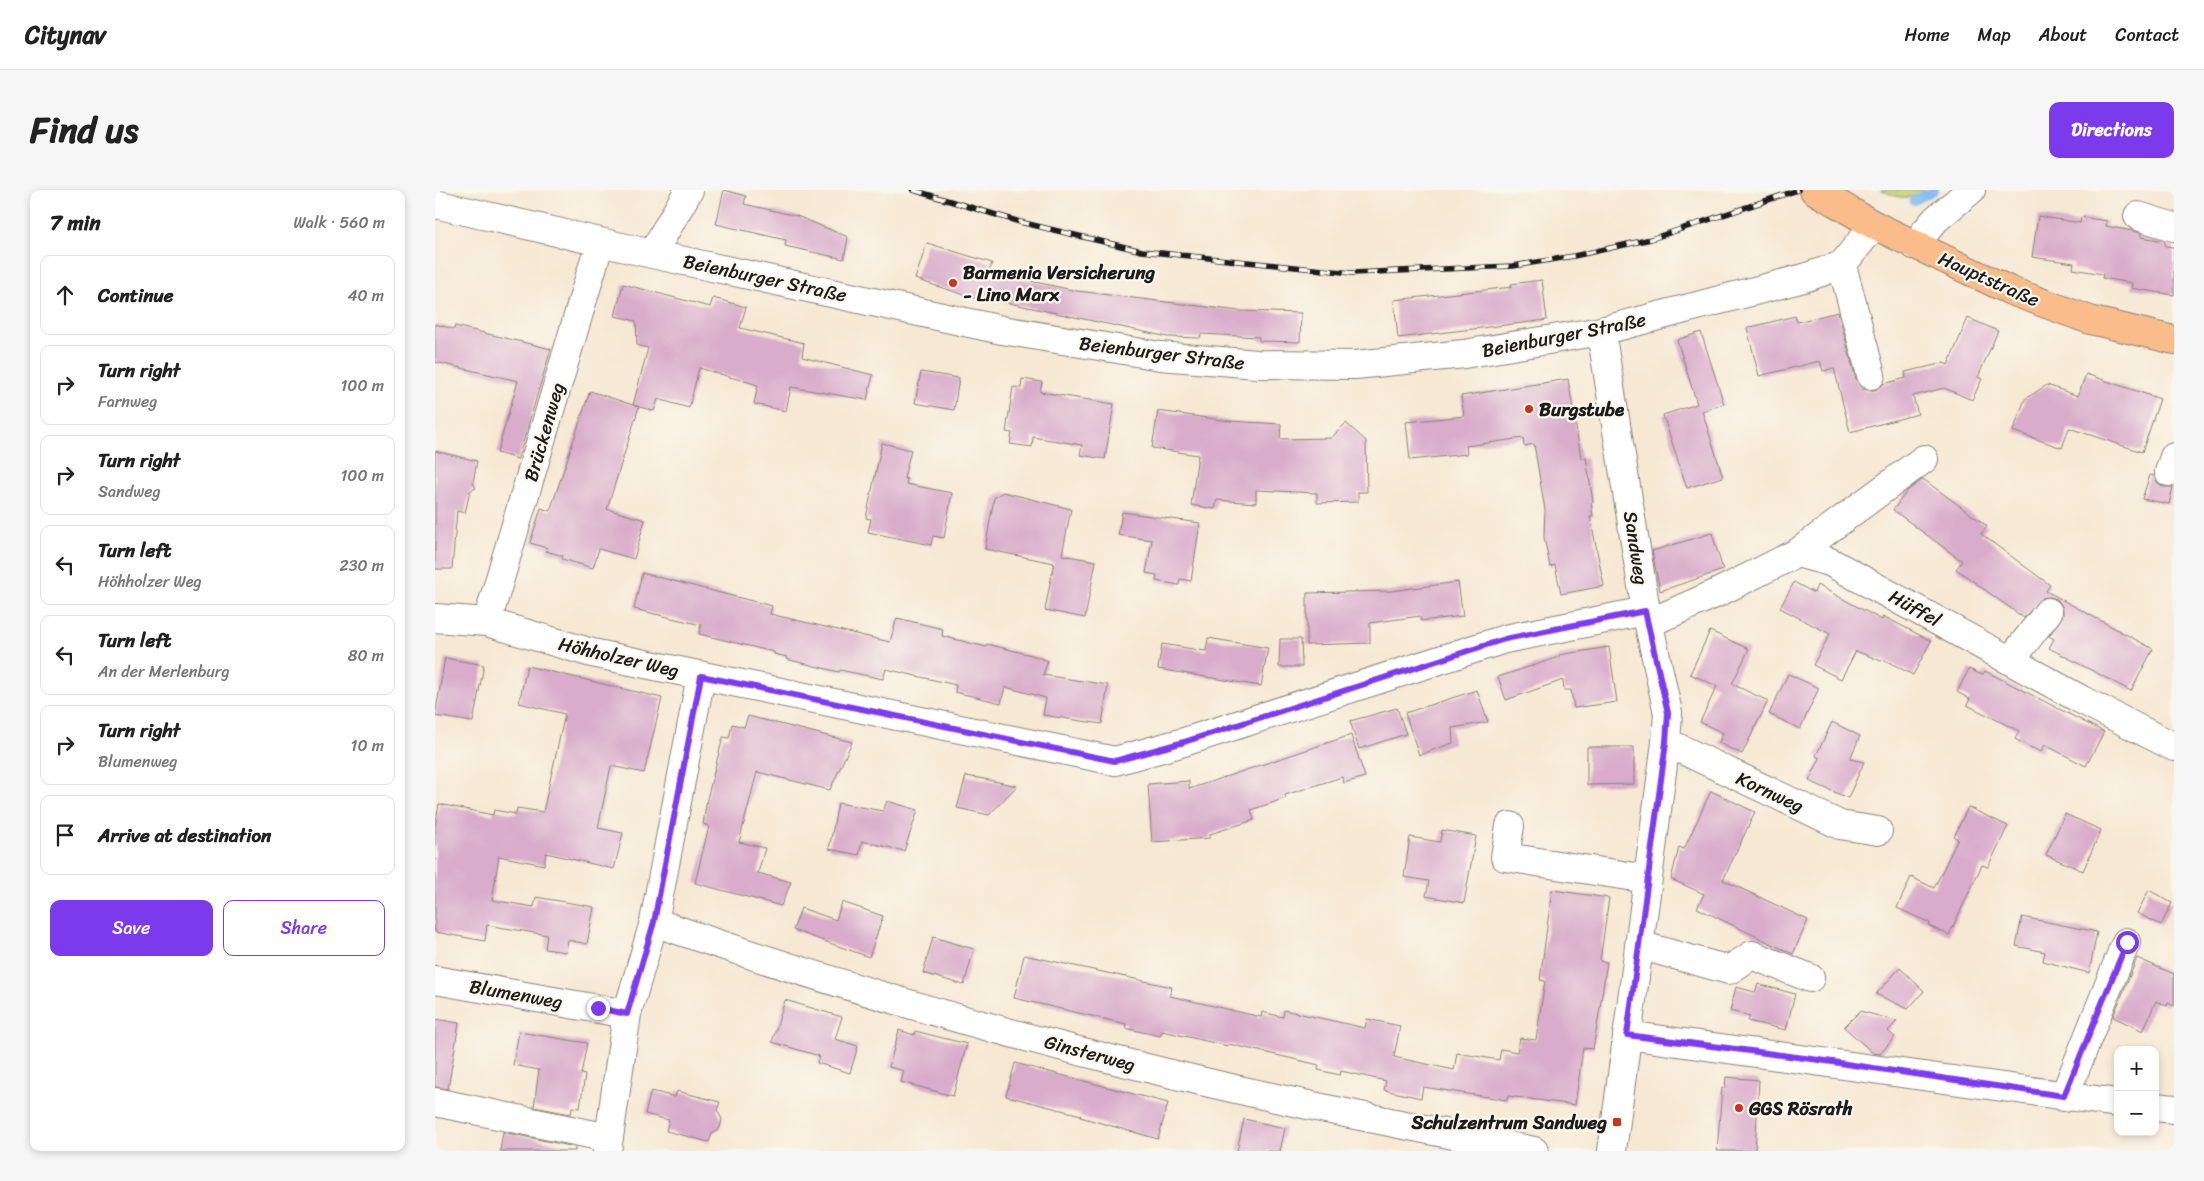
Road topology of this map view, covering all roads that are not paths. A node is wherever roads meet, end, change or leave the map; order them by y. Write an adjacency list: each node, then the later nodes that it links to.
1 (689, 190): 10 (street)
2 (1814, 190): 6 (main road, Hauptstraße)
3 (1971, 190): 9 (street)
4 (445, 200): 8 (street, Beienburger Straße)
5 (2137, 216): 7 (street)
6 (1874, 225): 9 (main road, Hauptstraße); 11 (street)
7 (2174, 227)
8 (600, 242): 10 (street, Beienburger Straße); 20 (street, Brückenweg)
9 (1914, 245): 13 (main road, Hauptstraße)
10 (652, 254): 12 (street, Beienburger Straße)
11 (1842, 265): 12 (street, Beienburger Straße); 14 (street)
12 (1601, 331): 18 (street, Sandweg)
13 (2174, 340)
14 (1871, 375)
15 (1925, 460): 16 (street)
16 (1797, 553): 18 (street); 21 (street, Hüffel)
17 (2048, 612): 21 (street)
18 (1647, 617): 22 (street, Höhholzer Weg); 23 (street, Sandweg)
19 (435, 618): 20 (street, Höhholzer Weg)
20 (487, 622): 22 (street, Höhholzer Weg)
21 (2011, 660): 24 (street, Hüffel)
22 (701, 676): 28 (street)
23 (1666, 742): 26 (street, Kornweg); 27 (street, Sandweg)
24 (2174, 747)
25 (1510, 826): 27 (street)
26 (1878, 831)
27 (1648, 879): 30 (street, Sandweg)
28 (654, 922): 33 (street); 41 (street, Ginsterweg)
29 (2127, 942): 35 (street)
30 (1639, 945): 31 (street); 34 (street, Sandweg)
31 (1810, 978)
32 (435, 980): 33 (street, Blumenweg)
33 (627, 1014): 40 (street)
34 (1627, 1035): 35 (street); 42 (street, Sandweg)
35 (2064, 1096): 37 (street)
36 (435, 1102): 40 (street)
37 (2114, 1102)
38 (2159, 1107): 39 (street)
39 (2174, 1109)
40 (608, 1145)
41 (1534, 1151)
42 (1612, 1151)

